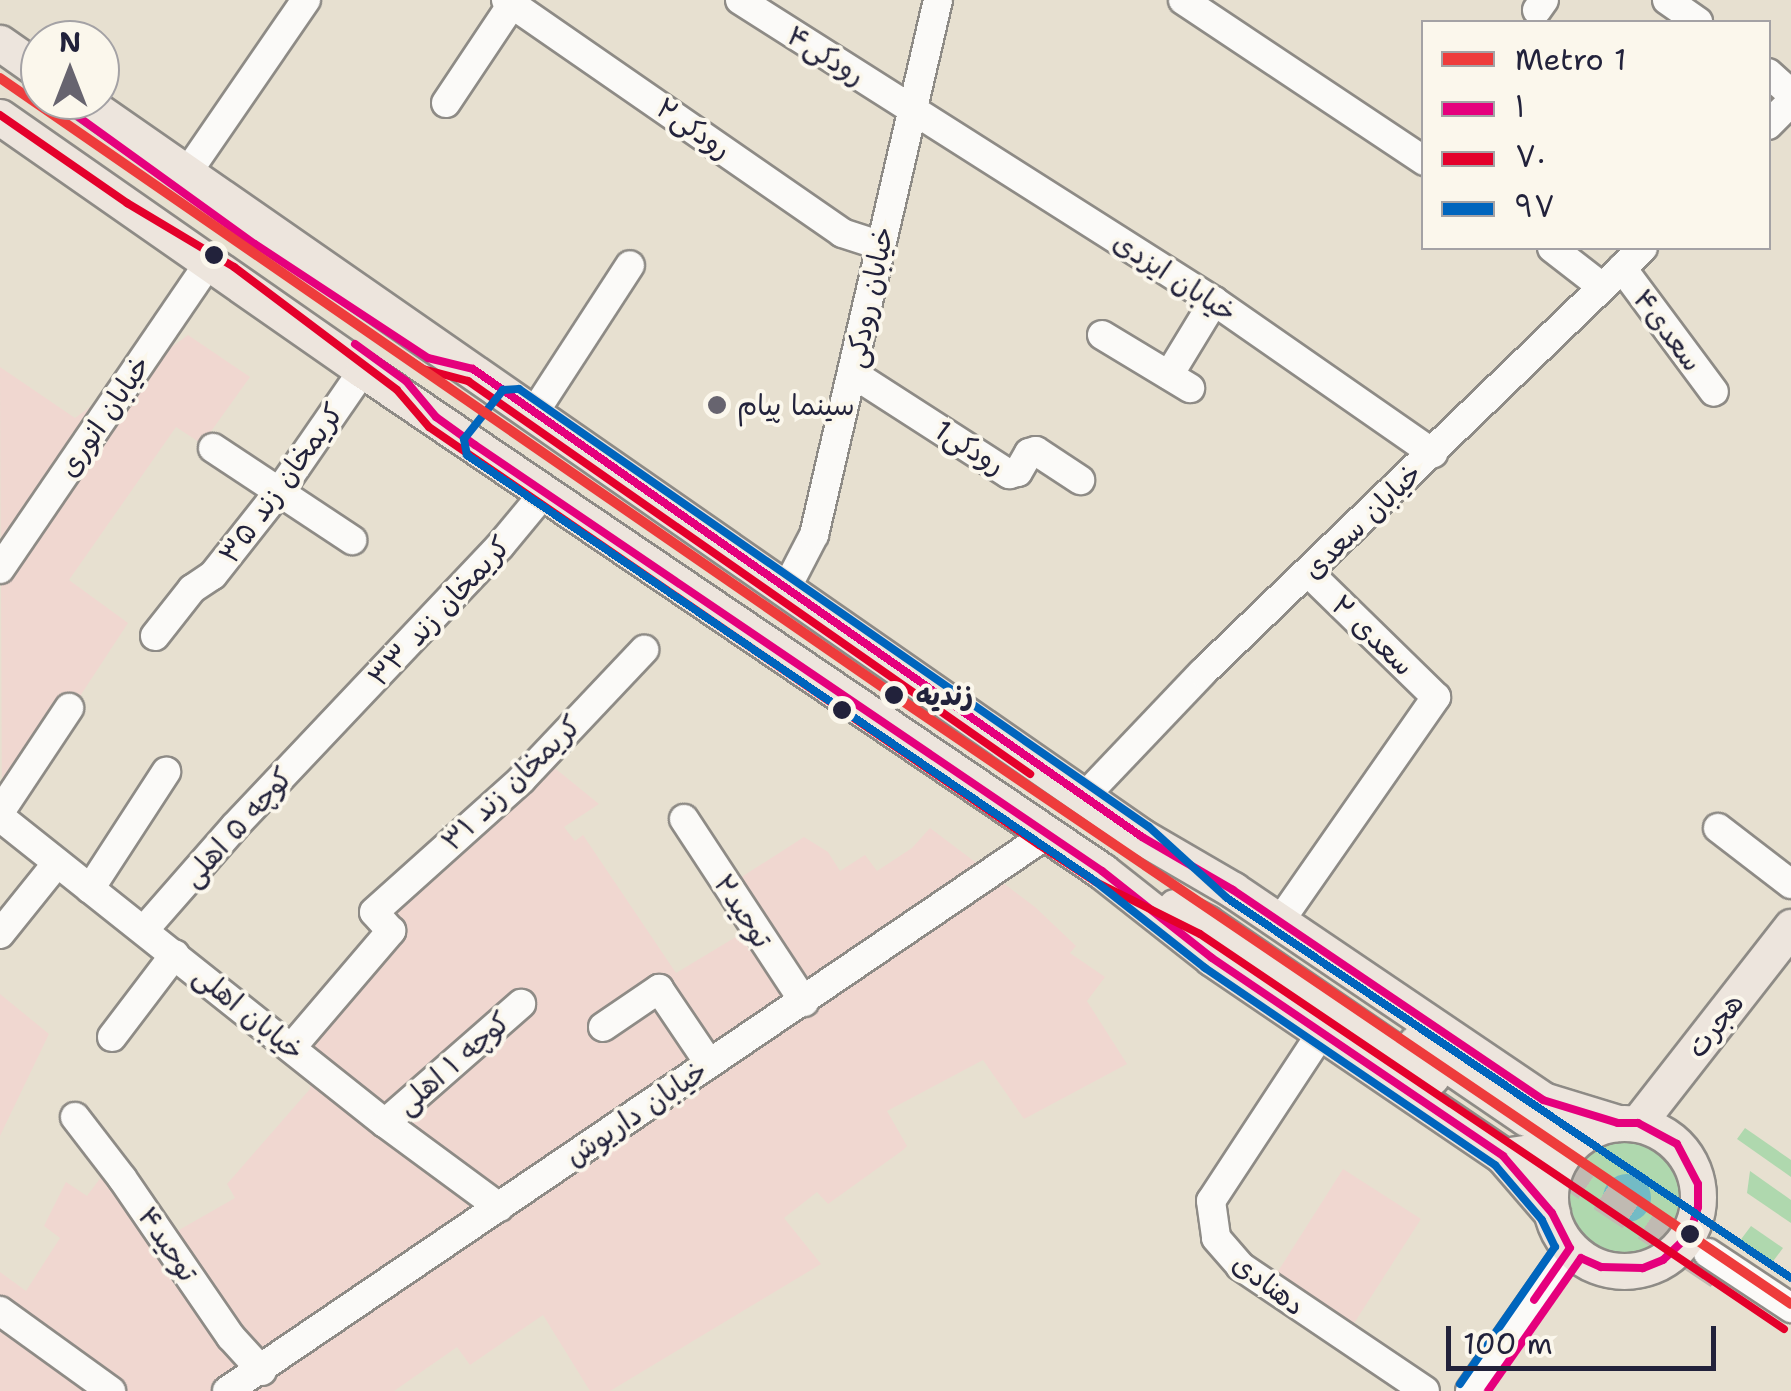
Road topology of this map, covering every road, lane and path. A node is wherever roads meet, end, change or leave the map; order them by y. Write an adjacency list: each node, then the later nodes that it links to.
1 (306, 0): 16 (street)
2 (740, 0): 11 (street, رودکی۴)
3 (938, 0): 11 (street, خیابان رودکی)
4 (1184, 0): 15 (street)
5 (1667, 0): 7 (street)
6 (509, 2): 10 (street); 17 (street, رودکی۲)
7 (1695, 20)
8 (1771, 76): 9 (street)
9 (1791, 98): 14 (street)
10 (446, 102)
11 (912, 109): 17 (street, خیابان رودکی); 23 (street, خیابان ایزدی)
12 (0, 117): 20 (main road)
13 (111, 120): 16 (main road)
14 (1771, 121)
15 (1421, 159)
16 (187, 173): 28 (main road)
17 (880, 245): 26 (street, خیابان رودکی)
18 (1556, 250): 22 (street, سعدی۴)
19 (1642, 250): 22 (street, خیابان سعدی)
20 (210, 262): 25 (main road); 36 (street, خیابان انوری)
21 (630, 265): 28 (street)
22 (1612, 277): 27 (street, سعدی۴); 31 (street, خیابان سعدی)
23 (1214, 301): 24 (street); 31 (street, خیابان ایزدی)
24 (1102, 335)
25 (363, 370): 29 (main road); 33 (street, کریمخان زند ۳۵)
26 (852, 373): 32 (street, 1رودکی); 38 (street, خیابان رودکی)
27 (1714, 392)
28 (523, 406): 29 (main road); 38 (main road)
29 (475, 445): 34 (main road)
30 (213, 448): 33 (street)
31 (1433, 453): 37 (street, خیابان سعدی)
32 (1080, 480)
33 (281, 489): 35 (street); 39 (street, کریمخان زند ۳۵)
34 (544, 492): 42 (street, کریمخان زند ۳۳); 48 (main road)
35 (352, 540)
36 (0, 569)
37 (1309, 573): 44 (street, خیابان سعدی); 54 (street, سعدی ۲)
38 (786, 589): 44 (main road)
39 (154, 636)
40 (644, 650): 65 (street, کریمخان زند ۳۱)
41 (68, 708): 45 (street)
42 (331, 726): 56 (street, کوچه ۵ اهلی)
43 (166, 772): 53 (street)
44 (1084, 797): 49 (main road)
45 (0, 814): 50 (street, خیابان اهلی)
46 (684, 819): 60 (street, توحید۲)
47 (1718, 828): 52 (street)
48 (1046, 835): 51 (main road); 60 (street, خیابان داریوش)
49 (1142, 837): 54 (main road); 71 (main road)
50 (58, 862): 53 (street, خیابان اهلی); 57 (street)
51 (1102, 871): 63 (main road); 71 (main road)
52 (1791, 884)
53 (90, 889): 56 (street, خیابان اهلی)
54 (1280, 921): 71 (main road)
55 (1791, 927): 67 (main road, هجرت)
56 (144, 930): 58 (street, خیابان اهلی)
57 (0, 934)
58 (175, 954): 64 (street); 65 (street, خیابان اهلی)
59 (1791, 963): 67 (main road, هجرت)
60 (804, 1002): 66 (street, خیابان داریوش)
61 (521, 1004): 69 (street, کوچه ۱ اهلی)
62 (603, 1027): 66 (street)
63 (1322, 1032): 71 (main road); 82 (street, دهنادی)
64 (112, 1037)
65 (292, 1048): 69 (street, خیابان اهلی)
66 (709, 1063): 73 (street, خیابان داریوش)
67 (1681, 1084): 70 (main road, هجرت); 72 (main road, هجرت)
68 (74, 1117): 79 (street, توحید۴)
69 (385, 1122): 73 (street, خیابان اهلی)
70 (1628, 1123): 71 (main road); 72 (main road); 74 (main road)
71 (1522, 1127): 74 (main road)
72 (1678, 1144): 75 (main road)
73 (499, 1206): 79 (street, خیابان داریوش)
74 (1552, 1214): 75 (main road)
75 (1570, 1248): 83 (street)
76 (1708, 1253): 77 (street)
77 (1791, 1308)
78 (0, 1312): 80 (street)
79 (262, 1370): 81 (street, خیابان داریوش)
80 (110, 1391)
81 (227, 1391)
82 (1425, 1391)
83 (1470, 1391)

